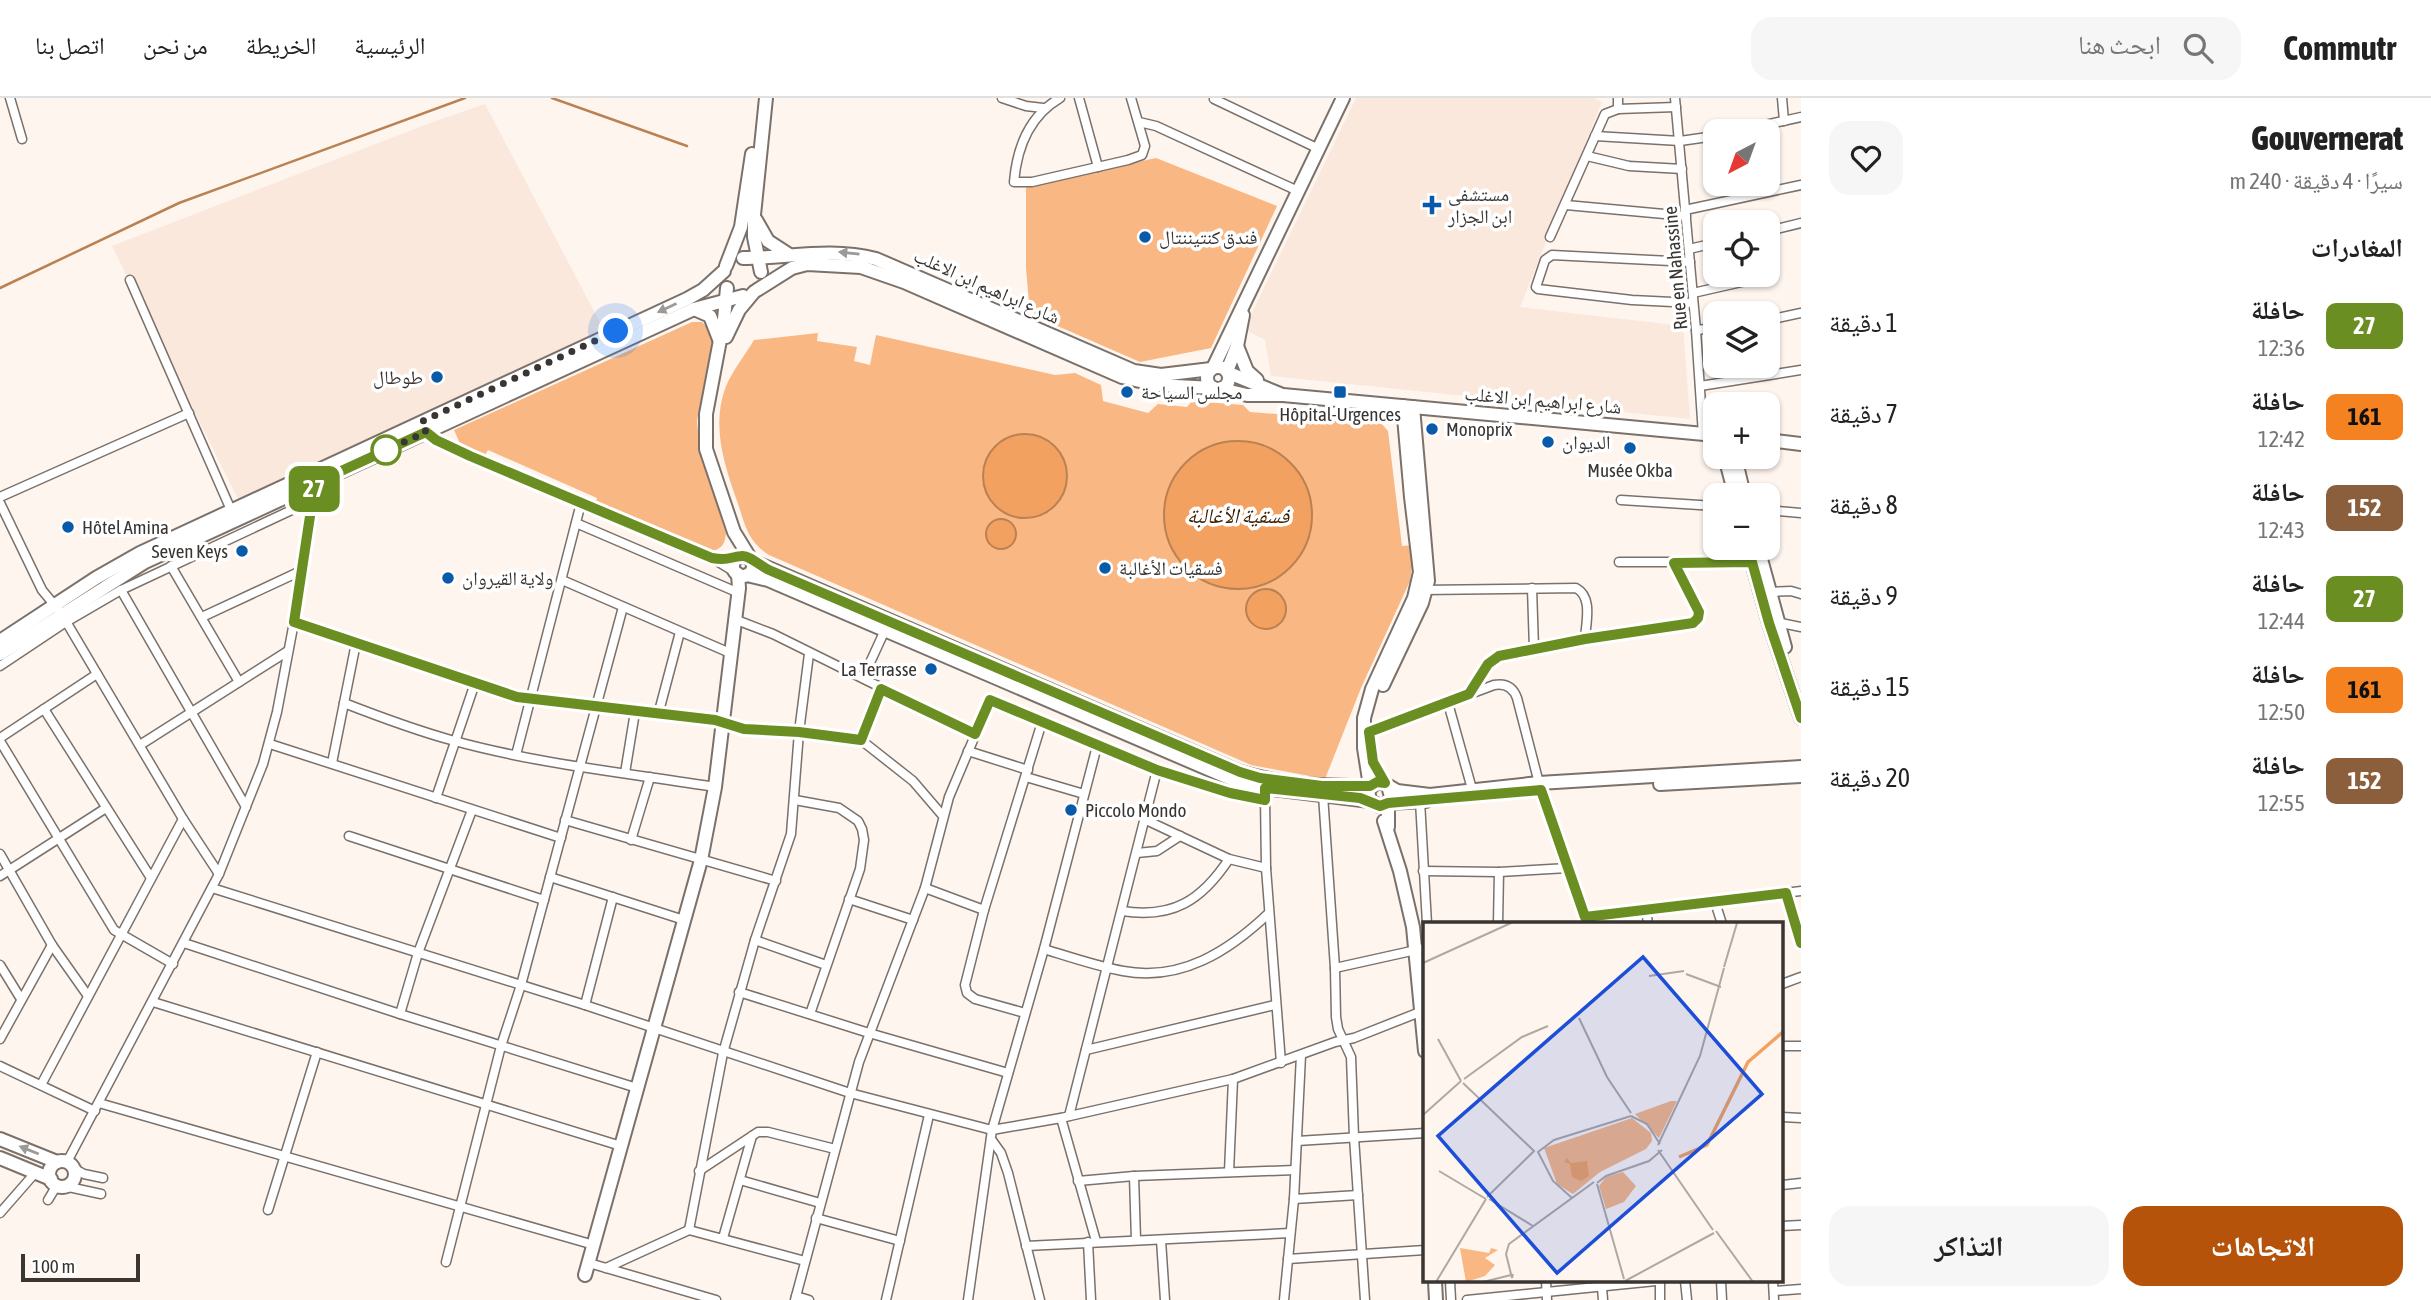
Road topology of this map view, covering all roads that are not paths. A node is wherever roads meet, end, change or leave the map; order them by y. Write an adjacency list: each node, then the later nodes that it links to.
1 (10, 98): 22 (street)
2 (759, 98): 42 (street)
3 (766, 98): 32 (street)
4 (1002, 98): 14 (street)
5 (1041, 98): 14 (street)
6 (1060, 98): 14 (street)
7 (1079, 98): 26 (street)
8 (1131, 98): 18 (street)
9 (1343, 98): 24 (street)
10 (1618, 98): 15 (street)
11 (1782, 98): 17 (street)
12 (1214, 99): 24 (street)
13 (1676, 102): 15 (street); 23 (street, Rue en Nahassine)
14 (1043, 108): 26 (street)
15 (1618, 109): 20 (street)
16 (1801, 117): 17 (street)
17 (1784, 121): 19 (street)
18 (1139, 122): 26 (street); 29 (street)
19 (1780, 122)
20 (1595, 136): 23 (street); 25 (street)
21 (1703, 138): 23 (street)
22 (22, 139)
23 (1680, 141): 27 (street, Rue en Nahassine)
24 (1319, 149): 29 (street)
25 (1587, 156): 27 (street); 30 (street)
26 (1098, 167)
27 (1682, 169): 31 (street, Rue en Nahassine)
28 (1801, 184): 31 (street)
29 (1298, 191): 49 (street)
30 (1566, 205): 31 (street); 35 (street)
31 (1685, 213): 37 (street, Rue en Nahassine)
32 (754, 215): 38 (street); 40 (street)
33 (1801, 223): 34 (street)
34 (1780, 228)
35 (1550, 237)
36 (1703, 246): 37 (street)
37 (1689, 249): 41 (street, Rue en Nahassine)
38 (788, 254): 40 (street, شارع ابراهيم ابن الاغلب); 59 (street, شارع ابراهيم ابن الاغلب, one-way to 38)
39 (743, 258): 40 (street, شارع ابراهيم ابن الاغلب); 42 (street); 43 (street)
40 (758, 258): 43 (street)
41 (1690, 262): 47 (street, Rue en Nahassine); 50 (street)
42 (725, 268): 48 (street); 69 (street, one-way to 69)
43 (761, 272): 46 (street)
44 (131, 281): 68 (street)
45 (1719, 287): 47 (street)
46 (751, 293): 48 (street); 58 (street); 64 (street, شارع ابراهيم ابن الاغلب)
47 (1693, 293): 50 (street, Rue en Nahassine)
48 (727, 294): 51 (street); 56 (street)
49 (1246, 301): 57 (street); 59 (street)
50 (1693, 303): 55 (street, Rue en Nahassine)
51 (694, 309): 56 (street); 69 (street)
52 (1801, 313): 53 (street)
53 (1780, 317)
54 (1703, 329): 55 (street)
55 (1696, 330): 62 (street, Rue en Nahassine)
56 (719, 339): 58 (street)
57 (1237, 346): 61 (street); 63 (street)
58 (717, 360): 85 (street)
59 (1212, 368): 61 (street); 64 (street)
60 (1801, 370): 62 (street)
61 (1228, 372): 63 (street); 64 (street)
62 (1700, 386): 66 (street, Rue en Nahassine)
63 (1265, 387): 65 (street)
64 (1217, 388): 65 (street, شارع ابراهيم ابن الاغلب)
65 (1283, 395): 67 (street, شارع ابراهيم ابن الاغلب)
66 (1703, 402)
67 (1408, 407): 70 (street, شارع ابراهيم ابن الاغلب); 96 (street)
68 (189, 412): 75 (street); 81 (street)
69 (424, 427): 73 (street); 79 (street)
70 (1703, 434)
71 (1780, 441): 72 (street)
72 (1801, 444)
73 (328, 471): 74 (street); 81 (street)
74 (315, 483): 76 (street); 102 (street)
75 (0, 497)
76 (313, 500): 91 (street); 93 (street)
77 (1621, 500): 80 (street)
78 (0, 503): 102 (street)
79 (581, 503): 84 (street); 92 (street)
80 (1703, 505)
81 (231, 510): 102 (street)
82 (1780, 511): 83 (street)
83 (1801, 513)
84 (576, 523): 94 (street); 98 (street)
85 (734, 532): 86 (street); 92 (street)
86 (751, 560): 92 (street); 160 (street)
87 (1761, 560): 99 (street)
88 (1619, 562): 90 (street)
89 (1752, 562): 90 (street); 106 (street)
90 (1674, 563): 110 (street)
91 (171, 566): 97 (street); 103 (street)
92 (739, 569): 98 (street); 108 (street)
93 (303, 570): 103 (street); 105 (street)
94 (562, 580): 101 (street); 126 (street)
95 (1532, 588): 96 (street); 110 (street); 113 (street)
96 (1422, 589): 138 (street); 158 (street)
97 (121, 590): 102 (street); 132 (street)
98 (739, 591): 104 (street)
99 (1769, 592): 100 (street); 106 (street)
100 (1801, 594)
101 (623, 607): 109 (street); 129 (street)
102 (60, 613): 111 (street); 115 (street); 118 (street); 119 (street)
103 (202, 617): 121 (street)
104 (734, 619): 116 (street); 117 (street)
105 (294, 622): 112 (street); 114 (street)
106 (1774, 623): 107 (street); 125 (street); 134 (street)
107 (1801, 627)
108 (885, 630): 120 (street); 160 (street)
109 (680, 632): 116 (street); 133 (street)
110 (1585, 639): 113 (street)
111 (0, 641)
112 (356, 643): 122 (street); 128 (street)
113 (1534, 649): 124 (street)
114 (288, 651): 121 (street); 143 (street)
115 (0, 653)
116 (730, 653): 135 (street)
117 (809, 654): 120 (street); 137 (street)
118 (0, 666)
119 (97, 674): 130 (street); 144 (street)
120 (863, 678): 123 (street)
121 (239, 682): 132 (street)
122 (475, 683): 126 (street); 142 (street)
123 (881, 689): 139 (street); 141 (street)
124 (1469, 694): 127 (street); 159 (street)
125 (1801, 694)
126 (532, 700): 129 (street); 147 (street)
127 (1448, 702): 138 (street); 161 (street)
128 (344, 703): 142 (street); 148 (street)
129 (596, 706): 131 (street); 149 (street)
130 (44, 709): 140 (street); 170 (street)
131 (635, 712): 133 (street); 152 (street)
132 (192, 713): 144 (street); 169 (street)
133 (658, 715): 135 (street)
134 (1801, 718)
135 (722, 722): 137 (street); 157 (street)
136 (1042, 722): 139 (street); 145 (street); 153 (street)
137 (799, 732): 141 (street); 165 (street)
138 (1369, 732): 156 (street)
139 (975, 734): 146 (street)
140 (0, 740): 179 (street)
141 (861, 740): 172 (street)
142 (454, 741): 147 (street); 164 (street)
143 (270, 744): 148 (street); 169 (street)
144 (141, 745): 173 (street)
145 (1097, 746): 151 (street); 162 (street)
146 (968, 751): 153 (street); 172 (street)
147 (516, 755): 149 (street)
148 (332, 763): 164 (street)
149 (580, 767): 152 (street); 174 (street)
150 (1801, 767): 159 (street)
151 (1157, 770): 160 (street); 175 (street)
152 (625, 773): 155 (street)
153 (1027, 773): 162 (street); 206 (street)
154 (1801, 776): 159 (street)
155 (650, 777): 157 (street); 181 (street)
156 (1387, 785): 158 (street); 161 (street); 168 (street)
157 (715, 786): 185 (street)
158 (1370, 786): 160 (street); 167 (street)
159 (1540, 787): 161 (street); 166 (street); 188 (street)
160 (1265, 789): 163 (street); 187 (street)
161 (1472, 789)
162 (1084, 794): 222 (street)
163 (1323, 796): 167 (street); 228 (street)
164 (436, 798): 171 (street)
165 (795, 800): 196 (street); 202 (street)
166 (1420, 801): 168 (street); 190 (street)
167 (1372, 803): 168 (street); 176 (street)
168 (1388, 803): 176 (street)
169 (246, 807): 192 (street)
170 (106, 808): 179 (street); 195 (street)
171 (472, 810): 180 (street); 186 (street)
172 (943, 817): 198 (street)
173 (183, 819): 192 (street); 195 (street)
174 (565, 820): 180 (street); 181 (street)
175 (1146, 820): 178 (street); 182 (street)
176 (1388, 827): 221 (street)
177 (349, 836): 186 (street)
178 (1180, 836): 182 (street); 184 (street)
179 (57, 838): 189 (street); 216 (street)
180 (561, 838): 194 (street)
181 (631, 840): 185 (street)
182 (1137, 853): 207 (street)
183 (0, 854): 189 (street)
184 (1229, 859): 187 (street); 207 (street)
185 (701, 860): 196 (street); 209 (street)
186 (449, 868): 203 (street); 223 (street)
187 (1265, 868): 208 (street)
188 (1567, 868): 191 (street); 211 (street)
189 (9, 870): 193 (street); 220 (street)
190 (1423, 871): 191 (street); 212 (street)
191 (1499, 872): 213 (street)
192 (219, 874): 197 (street)
193 (0, 876)
194 (550, 877): 201 (street); 203 (street)
195 (150, 878): 216 (street)
196 (776, 881): 217 (street)
197 (212, 888): 218 (street); 223 (street)
198 (925, 888): 206 (street); 210 (street)
199 (1801, 891): 200 (street)
200 (1786, 893): 204 (street); 219 (street)
201 (613, 897): 209 (street); 237 (street)
202 (849, 899): 210 (street); 226 (street)
203 (544, 900): 231 (street)
204 (1715, 902): 205 (street); 215 (street)
205 (1646, 909): 211 (street); 214 (street)
206 (984, 910): 240 (street)
207 (1122, 911): 227 (street)
208 (1269, 913): 227 (street); 238 (street)
209 (684, 920): 243 (street)
210 (913, 920): 244 (street)
211 (1586, 920)
212 (1427, 922)
213 (1498, 922)
214 (1648, 922)
215 (1722, 922)
216 (120, 936): 224 (street); 234 (street)
217 (755, 940): 226 (street); 232 (street)
218 (184, 943): 224 (street); 241 (street)
219 (1801, 943)
220 (52, 945): 234 (street); 235 (street)
221 (1420, 948): 228 (street); 233 (street)
222 (1044, 949): 227 (street); 240 (street)
223 (418, 953): 231 (street); 241 (street)
224 (173, 964): 236 (street)
225 (0, 965): 235 (street)
226 (826, 965): 242 (street)
227 (1107, 968): 248 (street)
228 (1335, 968): 246 (street)
229 (1801, 977): 230 (street)
230 (1784, 983)
231 (521, 985): 237 (street); 247 (street)
232 (739, 992): 242 (street); 250 (street)
233 (1423, 994)
234 (88, 996): 256 (street)
235 (21, 999): 245 (street)
236 (153, 1002): 249 (street); 260 (street)
237 (585, 1005): 243 (street)
238 (1275, 1005): 248 (street); 252 (street)
239 (1423, 1010): 246 (street)
240 (1025, 1013): 254 (street)
241 (400, 1014): 247 (street)
242 (810, 1014): 244 (street)
243 (654, 1029): 250 (street); 257 (street)
244 (869, 1033): 254 (street); 258 (street)
245 (0, 1039)
246 (1345, 1041): 251 (street); 266 (street)
247 (501, 1046): 257 (street); 259 (street)
248 (1086, 1051): 262 (street)
249 (317, 1052): 259 (street); 271 (street)
250 (723, 1053): 258 (street); 275 (street)
251 (1301, 1055): 252 (street); 268 (street)
252 (1281, 1063): 255 (street)
253 (0, 1066): 256 (street)
254 (1008, 1073): 264 (street)
255 (1233, 1079): 262 (street); 276 (street)
256 (41, 1085): 260 (street)
257 (637, 1088): 269 (street)
258 (850, 1093): 261 (street); 270 (street)
259 (486, 1104): 269 (street); 288 (street)
260 (97, 1107): 271 (street); 273 (street)
261 (929, 1115): 264 (street); 296 (street)
262 (1065, 1117): 264 (street); 281 (street)
263 (1423, 1133): 266 (street)
264 (992, 1135): 300 (street); 323 (street)
265 (752, 1136): 270 (street); 275 (street); 280 (street)
266 (1354, 1137): 268 (street); 284 (street)
267 (0, 1139): 273 (street, one-way to 267)
268 (1297, 1141): 274 (street)
269 (621, 1146): 299 (street)
270 (835, 1149): 287 (street)
271 (284, 1157): 288 (street); 290 (street)
272 (0, 1158): 277 (street)
273 (66, 1164): 279 (street); 282 (street); 282 (street)
274 (1295, 1170): 276 (street); 285 (street)
275 (699, 1171): 292 (street)
276 (1228, 1172): 278 (street)
277 (35, 1173): 282 (street); 289 (street)
278 (1134, 1176): 281 (street); 295 (street)
279 (103, 1178)
280 (740, 1180): 287 (street); 294 (street)
281 (1078, 1181): 298 (street)
282 (57, 1184): 283 (street); 286 (street)
283 (101, 1194)
284 (1358, 1195): 285 (street); 302 (street)
285 (1294, 1199): 293 (street)
286 (48, 1200)
287 (820, 1203): 291 (street)
288 (460, 1207): 299 (street); 305 (street)
289 (1, 1210)
290 (268, 1210)
291 (816, 1218): 296 (street); 304 (street)
292 (689, 1230): 294 (street); 306 (street)
293 (1290, 1233): 297 (street); 303 (street)
294 (723, 1238): 304 (street)
295 (1136, 1240): 297 (street); 298 (street)
296 (900, 1241): 322 (street)
297 (1161, 1241): 326 (street)
298 (1092, 1242): 300 (street); 325 (street)
299 (594, 1245): 307 (street)
300 (1026, 1246): 324 (street)
301 (1423, 1250): 302 (street)
302 (1362, 1254): 303 (street); 328 (street)
303 (1288, 1259): 327 (street)
304 (805, 1261): 318 (street)
305 (446, 1262)
306 (606, 1268): 307 (street); 320 (street)
307 (587, 1269)
308 (1435, 1282): 329 (street)
309 (1450, 1282): 330 (street)
310 (1649, 1282): 314 (street)
311 (1658, 1282): 333 (street)
312 (1685, 1282): 334 (street)
313 (1721, 1282): 335 (street)
314 (1602, 1287): 317 (street); 332 (street)
315 (1801, 1289): 316 (street)
316 (1774, 1295)
317 (1547, 1297): 319 (street)
318 (796, 1298): 321 (street)
319 (1487, 1299): 331 (street)
320 (716, 1300)
321 (809, 1300)
322 (886, 1300)
323 (968, 1300)
324 (1040, 1300)
325 (1091, 1300)
326 (1165, 1300)
327 (1284, 1300)
328 (1365, 1300)
329 (1436, 1300)
330 (1451, 1300)
331 (1467, 1300)
332 (1603, 1300)
333 (1660, 1300)
334 (1686, 1300)
335 (1722, 1300)

